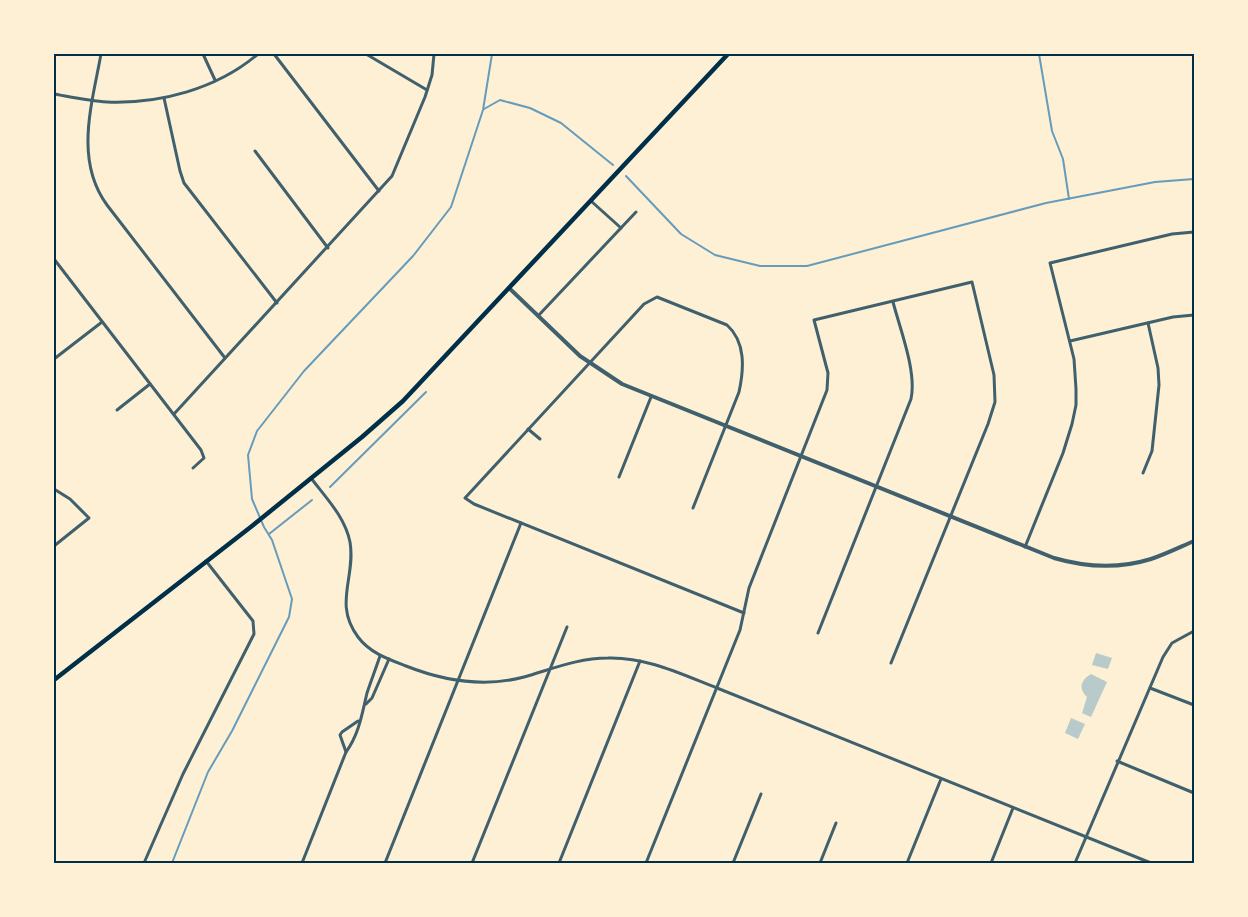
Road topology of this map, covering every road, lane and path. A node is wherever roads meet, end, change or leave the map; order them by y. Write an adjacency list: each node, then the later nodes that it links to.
1 (101, 54): 12 (street)
2 (203, 54): 8 (street)
3 (258, 54): 8 (street)
4 (274, 54): 14 (street)
5 (366, 54): 9 (street)
6 (434, 54): 9 (street)
7 (728, 54): 15 (main road)
8 (215, 81): 11 (street)
9 (427, 90): 14 (street)
10 (54, 94): 12 (street)
11 (164, 98): 12 (street); 23 (street)
12 (92, 100): 29 (street)
13 (255, 152): 19 (street)
14 (379, 191): 19 (street)
15 (591, 200): 17 (street); 21 (main road)
16 (636, 212): 17 (street)
17 (621, 228): 25 (street)
18 (1194, 232): 28 (street)
19 (328, 248): 23 (street)
20 (55, 262): 26 (street)
21 (509, 288): 25 (street); 43 (main road)
22 (893, 302): 39 (street); 44 (street); 47 (street)
23 (276, 303): 29 (street)
24 (1194, 315): 27 (street)
25 (538, 316): 31 (street)
26 (102, 322): 30 (street); 32 (street)
27 (1148, 323): 28 (street); 41 (street)
28 (1070, 341): 51 (street)
29 (225, 358): 35 (street)
30 (54, 359)
31 (589, 363): 33 (street); 36 (street); 37 (street)
32 (150, 384): 34 (street); 35 (street)
33 (651, 397): 36 (street); 42 (street)
34 (117, 410)
35 (174, 414): 40 (street)
36 (726, 427): 39 (street); 46 (street)
37 (528, 429): 38 (street); 48 (street)
38 (540, 439)
39 (800, 456): 44 (street); 53 (street)
40 (193, 468)
41 (1143, 473)
42 (619, 476)
43 (311, 478): 52 (main road); 57 (street)
44 (875, 487): 47 (street); 56 (street)
45 (54, 489): 50 (street)
46 (693, 508)
47 (950, 517): 51 (street); 60 (street)
48 (522, 523): 53 (street); 63 (street)
49 (1194, 541): 51 (street)
50 (54, 546)
51 (1025, 547)
52 (206, 561): 62 (main road); 77 (street)
53 (744, 613): 64 (street)
54 (567, 627): 61 (street)
55 (1194, 631): 65 (street)
56 (818, 633)
57 (380, 656): 58 (street); 66 (street)
58 (389, 659): 63 (street); 66 (street)
59 (640, 661): 61 (street); 64 (street); 81 (street)
60 (891, 662)
61 (550, 669): 63 (street); 80 (street)
62 (54, 680)
63 (458, 681): 79 (street)
64 (717, 688): 71 (street); 82 (street)
65 (1150, 688): 67 (street); 70 (street)
66 (366, 704): 68 (street)
67 (1194, 705)
68 (359, 721): 69 (street); 69 (street)
69 (346, 752): 78 (street)
70 (1117, 761): 72 (street); 76 (street)
71 (941, 779): 74 (street); 85 (street)
72 (1194, 792)
73 (762, 794): 83 (street)
74 (1013, 808): 76 (street); 86 (street)
75 (836, 823): 84 (street)
76 (1085, 837): 87 (street); 88 (street)
77 (144, 863)
78 (302, 863)
79 (385, 863)
80 (472, 863)
81 (559, 863)
82 (646, 863)
83 (733, 863)
84 (820, 863)
85 (907, 863)
86 (991, 863)
87 (1075, 863)
88 (1150, 863)

